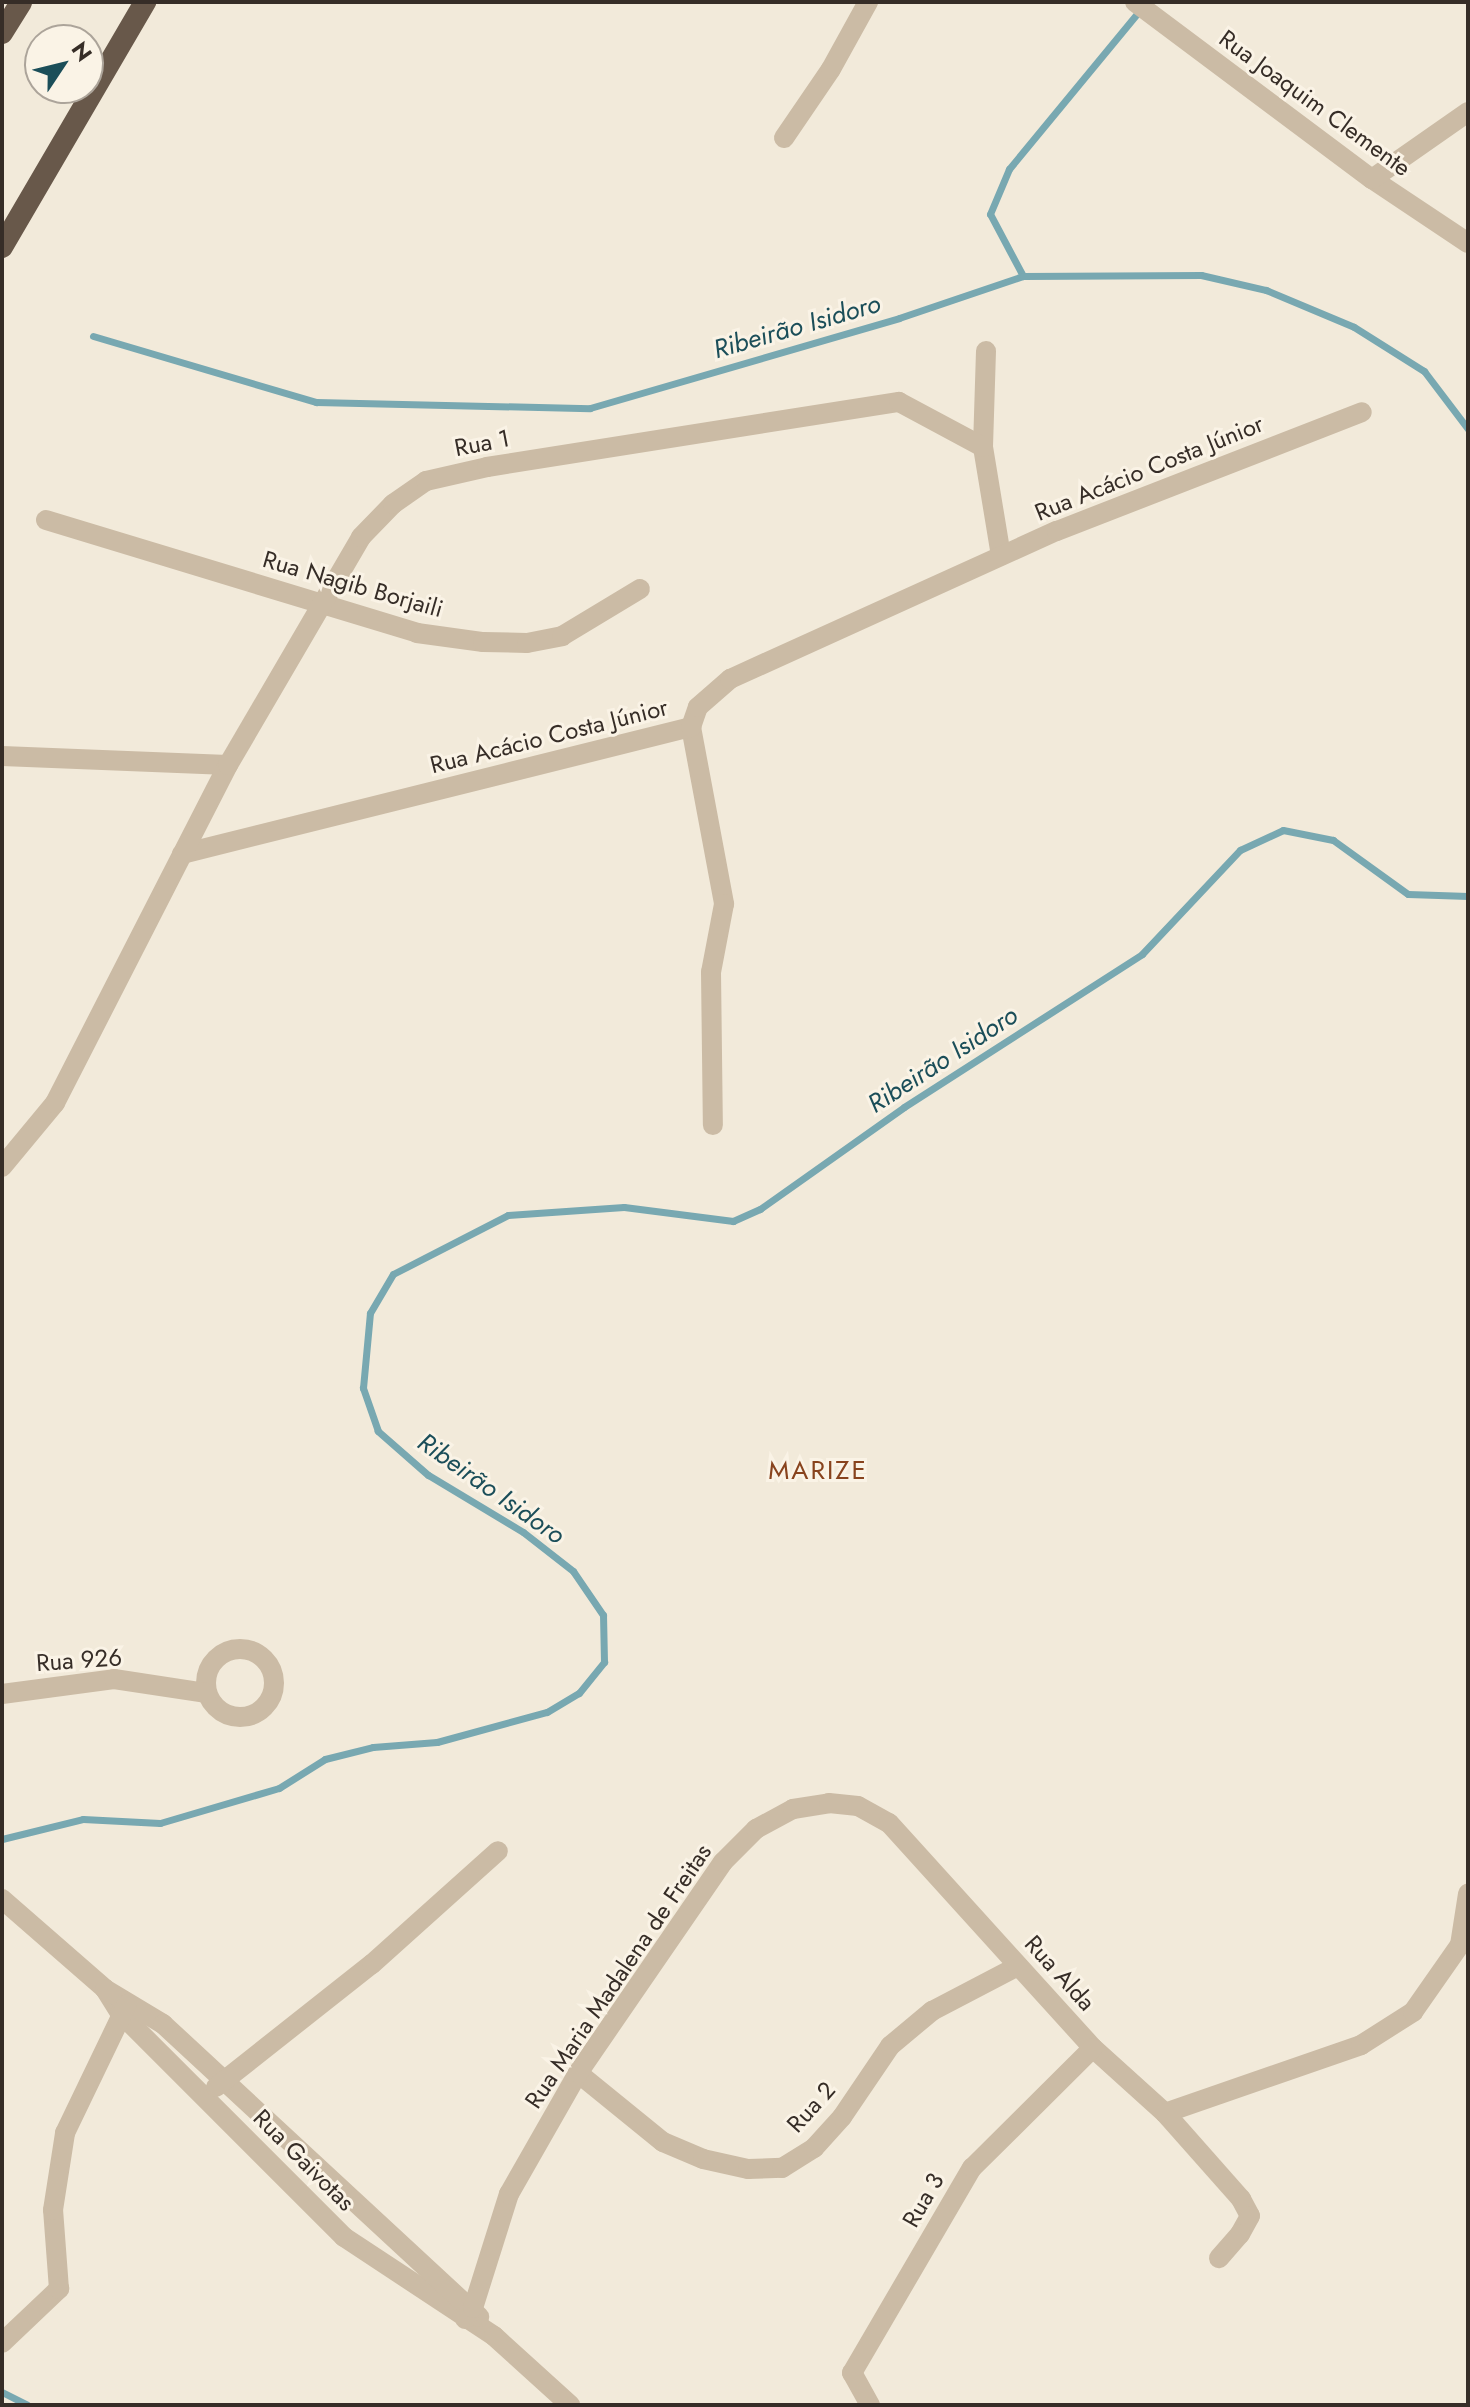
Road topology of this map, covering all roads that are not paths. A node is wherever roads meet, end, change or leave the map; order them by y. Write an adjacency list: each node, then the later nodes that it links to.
1 (21, 2): 5 (highway)
2 (145, 2): 10 (highway)
3 (868, 2): 7 (street)
4 (1135, 2): 8 (street, Rua Joaquim Clemente)
5 (2, 33)
6 (1468, 112): 8 (street)
7 (784, 138)
8 (1372, 179): 9 (street, Rua Joaquim Clemente)
9 (1468, 243)
10 (2, 247)
11 (986, 351): 13 (street)
12 (1362, 412): 15 (street, Rua Acácio Costa Júnior)
13 (983, 447): 15 (street); 17 (street, Rua 1)
14 (46, 520): 17 (street, Rua Nagib Borjaili)
15 (1001, 556): 18 (street, Rua Acácio Costa Júnior)
16 (640, 589): 17 (street, Rua Nagib Borjaili)
17 (322, 604): 20 (street, Rua 1)
18 (691, 727): 21 (street, Rua Acácio Costa Júnior); 22 (street)
19 (2, 756): 20 (street)
20 (228, 765): 21 (street, Rua 1)
21 (182, 854): 23 (street)
22 (713, 1125)
23 (2, 1167)
24 (207, 1693): 25 (street, Rua 926)
25 (2, 1694)
26 (829, 1803): 30 (street, Rua Alda); 33 (street, Rua Maria Madalena de Freitas)
27 (498, 1851): 34 (street)
28 (1468, 1894): 36 (street)
29 (2, 1899): 31 (street, Rua Gaivotas)
30 (1018, 1966): 32 (street, Rua Alda); 33 (street, Rua 2)
31 (124, 2007): 34 (street, Rua Gaivotas); 35 (street, Rua Gaivotas); 39 (street)
32 (1093, 2048): 36 (street, Rua Alda); 41 (street, Rua 3)
33 (578, 2073): 38 (street, Rua Maria Madalena de Freitas)
34 (226, 2079): 35 (street); 38 (street, Rua Gaivotas)
35 (203, 2096): 38 (street, Rua Gaivotas)
36 (1165, 2113): 37 (street, Rua Alda)
37 (1219, 2258)
38 (469, 2314): 40 (street, Rua Gaivotas)
39 (2, 2343)
40 (570, 2405)
41 (870, 2405)

